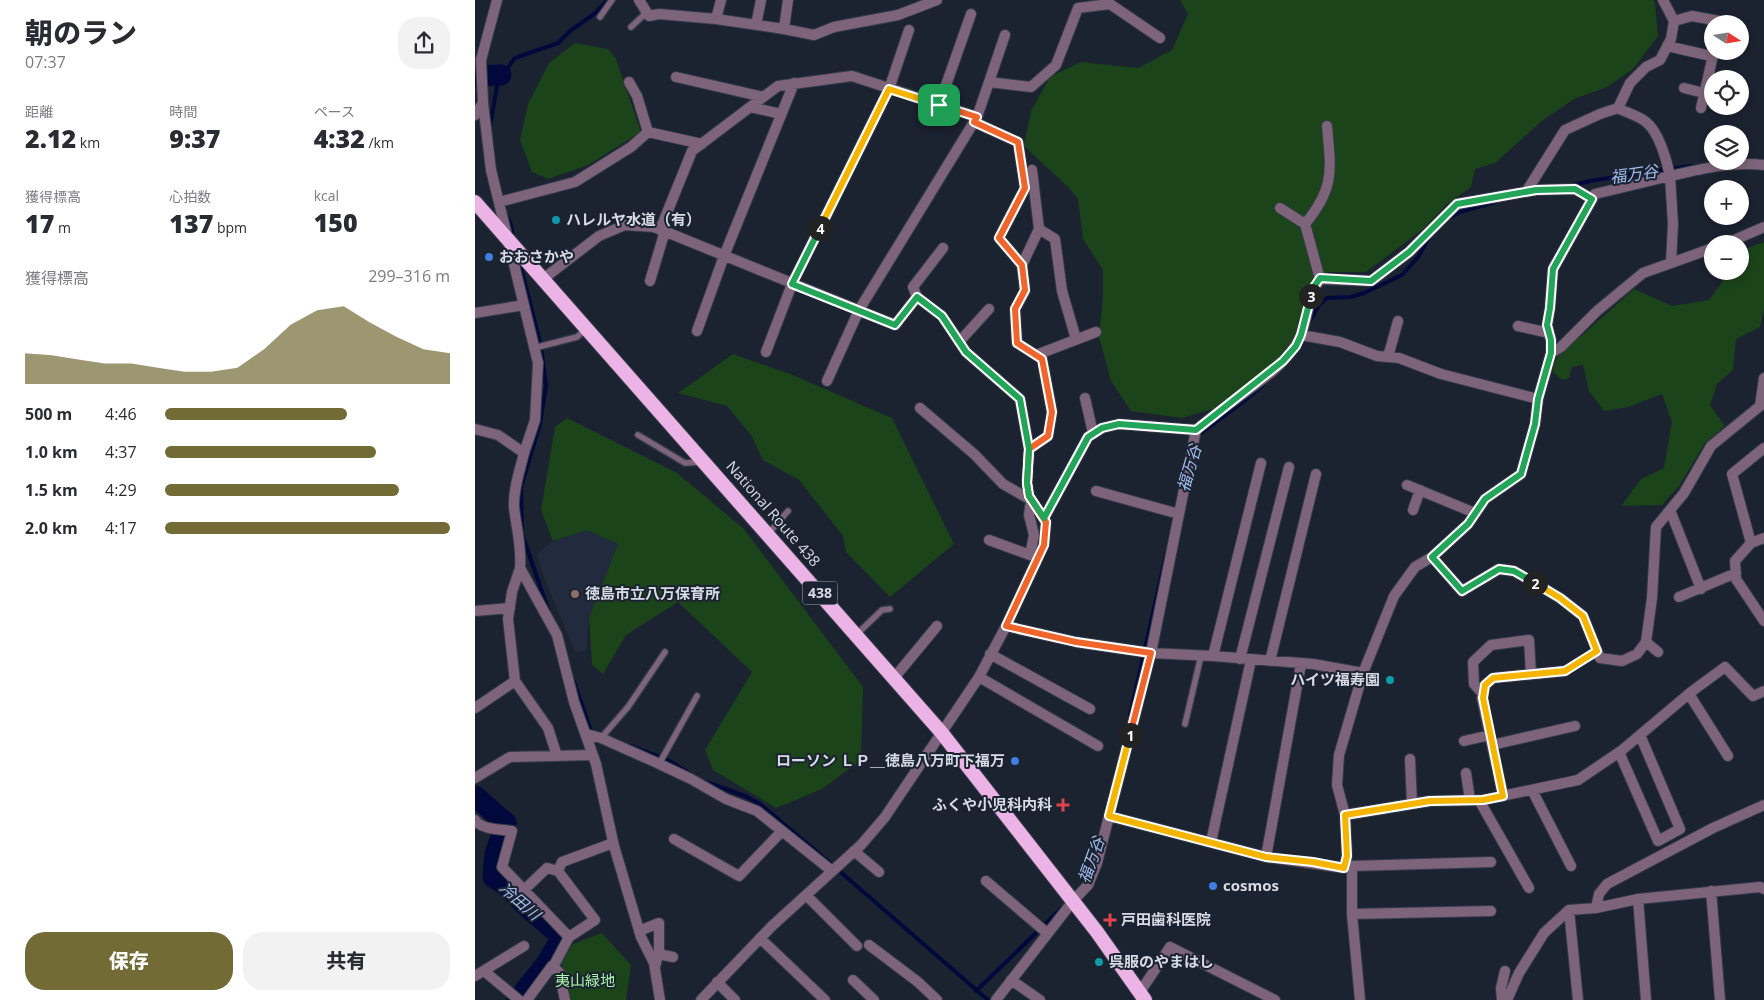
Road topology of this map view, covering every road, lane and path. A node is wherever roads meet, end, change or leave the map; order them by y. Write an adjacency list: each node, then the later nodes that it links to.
1 (497, 0): 31 (street)
2 (612, 0): 11 (lane)
3 (639, 0): 9 (street)
4 (721, 0): 13 (street)
5 (761, 0): 15 (street)
6 (788, 0): 17 (street)
7 (937, 0): 17 (street)
8 (1663, 0): 14 (street)
9 (647, 12): 13 (street); 16 (lane)
10 (971, 14): 32 (street)
11 (600, 17)
12 (1704, 18): 14 (street)
13 (716, 19): 15 (street)
14 (1674, 21): 21 (street)
15 (756, 25): 17 (street)
16 (631, 27)
17 (784, 30)
18 (909, 30): 28 (street)
19 (1005, 36): 25 (street)
20 (1160, 38): 25 (street)
21 (1667, 46): 22 (street); 34 (street)
22 (1704, 53)
23 (676, 77): 30 (street)
24 (629, 82): 40 (street)
25 (989, 82): 38 (street)
26 (794, 84): 28 (street); 30 (street); 36 (street)
27 (1683, 88): 29 (street)
28 (889, 89): 32 (street); 64 (street)
29 (1704, 93): 35 (street)
30 (763, 97): 33 (street)
31 (483, 103): 37 (street); 48 (street)
32 (939, 105): 38 (street)
33 (750, 107): 36 (street); 41 (street)
34 (1619, 108): 44 (street); 45 (street)
35 (1701, 108)
36 (781, 114): 58 (street)
37 (475, 115)
38 (975, 120): 60 (street); 68 (street)
39 (1327, 126): 50 (street)
40 (647, 132): 41 (street); 48 (street)
41 (701, 144): 53 (street)
42 (1763, 162): 44 (street)
43 (1032, 170): 52 (street)
44 (1670, 176): 46 (street); 59 (street)
45 (1526, 192): 46 (street); 61 (street)
46 (1592, 199): 75 (street)
47 (475, 202): 55 (highway, National Route 438 / 438)
48 (499, 202): 55 (street)
49 (1279, 208): 50 (street)
50 (1305, 224): 61 (street)
51 (1764, 227): 54 (street)
52 (1039, 230): 60 (street); 77 (street)
53 (663, 231): 58 (street); 62 (street); 63 (street)
54 (1746, 235)
55 (507, 238): 62 (highway, National Route 438 / 438); 66 (street)
56 (943, 248): 65 (street)
57 (1704, 251): 59 (street)
58 (724, 256): 64 (street); 73 (street)
59 (1671, 262): 81 (street)
60 (1022, 265): 82 (street)
61 (1320, 278): 76 (street)
62 (543, 279): 72 (highway, National Route 438 / 438)
63 (650, 281)
64 (792, 284): 68 (street); 80 (street)
65 (917, 297): 68 (street); 78 (street)
66 (524, 305): 69 (street); 79 (street)
67 (989, 309): 78 (street)
68 (859, 310): 85 (street)
69 (475, 313)
70 (1398, 320): 83 (street)
71 (1518, 326): 75 (street)
72 (587, 328): 79 (lane); 96 (highway, National Route 438 / 438)
73 (697, 331)
74 (1096, 332): 77 (street)
75 (1549, 333): 81 (street)
76 (1301, 335): 83 (street); 90 (street)
77 (1076, 339): 82 (street)
78 (959, 342): 94 (street)
79 (534, 348): 95 (street)
80 (766, 352)
81 (1551, 353): 87 (street)
82 (1036, 355): 94 (street)
83 (1388, 357): 87 (street)
84 (1764, 378): 105 (street)
85 (827, 381)
86 (1085, 398): 91 (street)
87 (1538, 399): 107 (street)
88 (920, 408): 103 (street)
89 (475, 429): 95 (street)
90 (1196, 430): 91 (street); 108 (street)
91 (1093, 433): 109 (street)
92 (638, 435): 96 (lane)
93 (1764, 448): 113 (street)
94 (1029, 449): 103 (street)
95 (524, 453): 115 (street)
96 (705, 461): 110 (highway, National Route 438 / 438)
97 (1261, 463): 133 (street)
98 (1289, 467): 134 (street)
99 (1316, 474): 135 (street)
100 (1407, 485): 101 (street)
101 (1419, 490): 104 (street); 107 (street)
102 (1097, 491): 108 (street)
103 (1031, 500): 109 (street); 112 (street)
104 (1413, 510)
105 (1671, 510): 117 (street); 126 (street)
106 (788, 511): 110 (lane)
107 (1475, 513): 114 (street)
108 (1179, 514): 130 (street)
109 (1044, 518): 124 (street)
110 (768, 534): 125 (highway, National Route 438 / 438)
111 (1764, 538): 113 (street)
112 (989, 540)
113 (1751, 543): 116 (street)
114 (1432, 557): 127 (street); 138 (street)
115 (520, 568): 119 (street); 152 (street)
116 (1736, 572): 117 (street); 122 (street)
117 (1701, 589): 118 (street)
118 (1679, 598)
119 (510, 608): 121 (street); 142 (street)
120 (890, 609): 125 (lane)
121 (475, 611)
122 (1764, 620)
123 (937, 626): 141 (street)
124 (1006, 626): 130 (street); 131 (street)
125 (857, 635): 141 (highway, National Route 438 / 438)
126 (1646, 642): 127 (street); 129 (street)
127 (1597, 651): 137 (lane)
128 (665, 652): 154 (lane)
129 (1658, 652)
130 (1151, 653): 132 (street); 172 (street)
131 (990, 654): 140 (street); 148 (street)
132 (1201, 656): 133 (street); 149 (lane)
133 (1213, 656): 134 (street)
134 (1245, 659): 135 (street); 176 (street)
135 (1270, 662): 136 (street)
136 (1301, 664): 138 (street); 179 (street)
137 (1565, 671): 139 (street)
138 (1363, 673): 171 (street)
139 (1531, 674): 144 (street); 144 (street)
140 (979, 677): 151 (street); 157 (street)
141 (894, 678): 151 (highway, National Route 438 / 438)
142 (515, 681): 147 (street); 160 (street)
143 (1764, 692): 145 (street)
144 (1483, 694): 155 (street)
145 (1689, 694): 153 (street); 161 (street)
146 (697, 696): 163 (lane)
147 (475, 708)
148 (1090, 709)
149 (1185, 724)
150 (1575, 726): 155 (street)
151 (941, 732): 178 (street); 193 (highway, National Route 438 / 438)
152 (586, 734): 154 (street); 159 (street)
153 (1640, 735): 158 (street); 158 (street)
154 (601, 738): 163 (street)
155 (1491, 740): 156 (street); 167 (street)
156 (1463, 741)
157 (1099, 746)
158 (1619, 752): 166 (street)
159 (593, 755): 160 (street); 177 (street)
160 (557, 756): 165 (street)
161 (1728, 756)
162 (1410, 759): 169 (street)
163 (659, 764): 174 (street)
164 (1466, 773): 168 (street)
165 (475, 778)
166 (1532, 790): 167 (street); 181 (street)
167 (1503, 796): 168 (street)
168 (1474, 800): 169 (street); 187 (street)
169 (1412, 804): 171 (street)
170 (1764, 805): 194 (street)
171 (1345, 815): 182 (street)
172 (1109, 816): 176 (street); 193 (street)
173 (476, 824): 189 (street)
174 (782, 831): 175 (street); 184 (street)
175 (674, 839)
176 (1211, 842): 179 (street)
177 (613, 843): 183 (street); 198 (street)
178 (854, 852): 184 (street); 185 (street)
179 (1266, 857): 182 (street)
180 (1491, 862): 182 (street)
181 (1571, 866)
182 (1348, 867): 197 (street)
183 (559, 871): 189 (street); 200 (street)
184 (832, 871): 191 (street)
185 (879, 872)
186 (986, 881): 199 (street)
187 (1529, 888)
188 (1764, 889): 190 (street)
189 (524, 890): 200 (street)
190 (1711, 891): 192 (street); 232 (street)
191 (806, 894): 201 (street); 204 (street)
192 (1639, 899): 194 (street); 231 (street)
193 (1073, 901): 199 (street); 214 (highway, National Route 438 / 438)
194 (1596, 908): 195 (street)
195 (1569, 910): 229 (street); 230 (street)
196 (1491, 911): 197 (street)
197 (1352, 914): 227 (street)
198 (639, 931): 205 (street); 208 (street)
199 (1047, 933): 212 (street)
200 (569, 937): 207 (street)
201 (760, 938): 213 (street); 221 (street)
202 (869, 945): 223 (street)
203 (524, 946): 210 (street)
204 (857, 946)
205 (659, 954): 206 (street); 208 (street)
206 (673, 956)
207 (553, 967): 216 (street); 217 (street)
208 (655, 968): 218 (street)
209 (1505, 971): 228 (street)
210 (479, 973): 215 (street)
211 (853, 980): 222 (street)
212 (1011, 980): 224 (street); 225 (street)
213 (717, 982): 219 (street); 220 (street)
214 (1142, 996): 226 (street)
215 (519, 1000)
216 (527, 1000)
217 (565, 1000)
218 (660, 1000)
219 (701, 1000)
220 (735, 1000)
221 (825, 1000)
222 (874, 1000)
223 (937, 1000)
224 (996, 1000)
225 (1040, 1000)
226 (1275, 1000)
227 (1360, 1000)
228 (1501, 1000)
229 (1507, 1000)
230 (1578, 1000)
231 (1647, 1000)
232 (1720, 1000)

